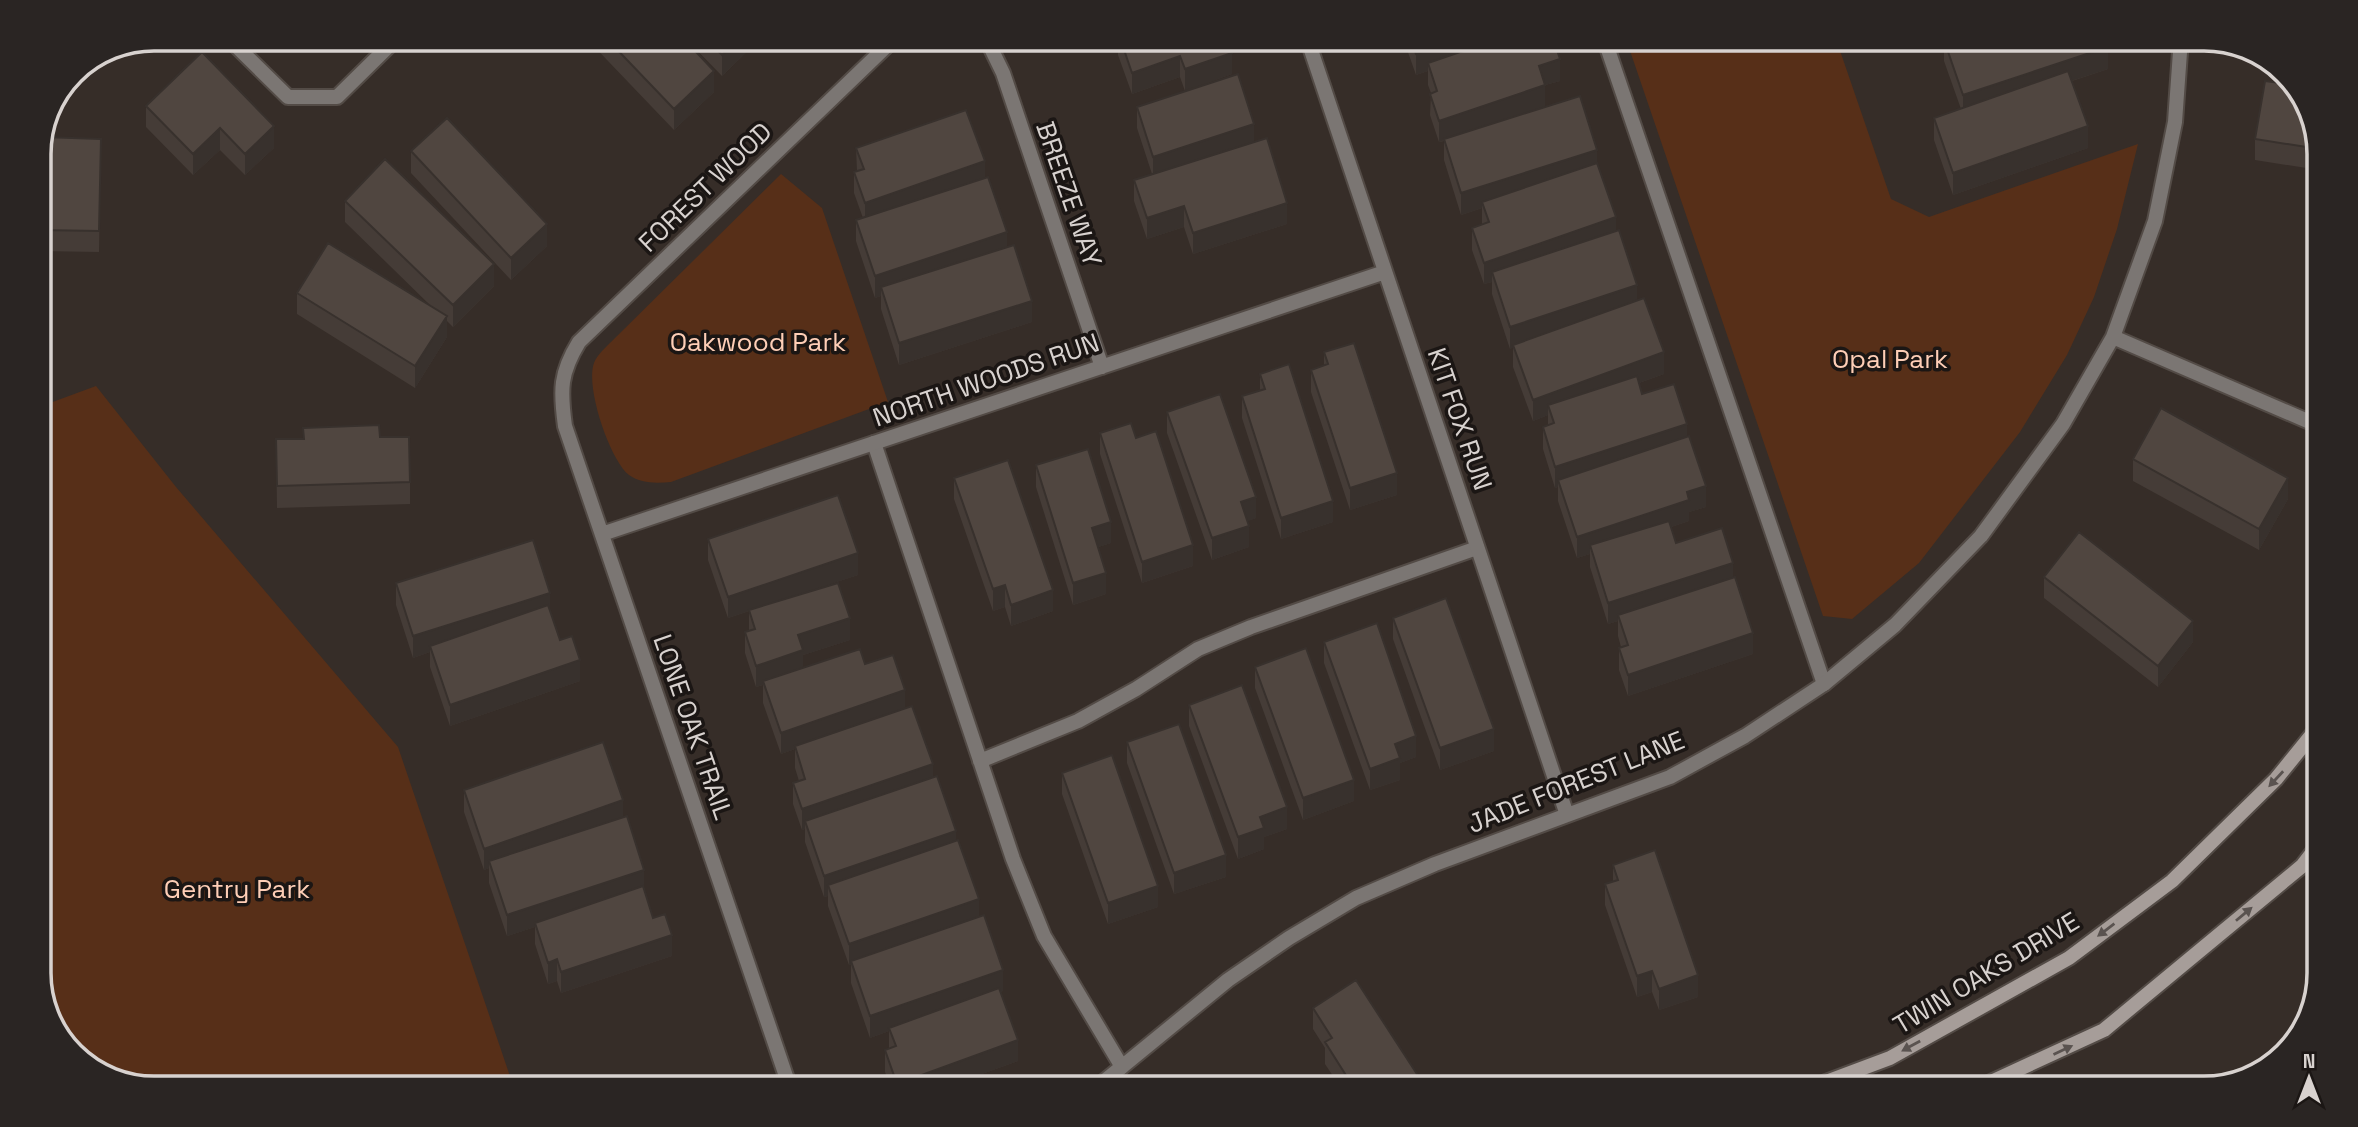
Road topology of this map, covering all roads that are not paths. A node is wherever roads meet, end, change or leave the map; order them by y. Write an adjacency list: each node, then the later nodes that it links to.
1 (241, 51): 2 (street)
2 (384, 51)
3 (881, 51): 11 (street, FOREST WOOD)
4 (992, 51): 10 (street, BREEZE WAY)
5 (1311, 51): 8 (street, KIT FOX RUN)
6 (1608, 51): 16 (street)
7 (2179, 51): 9 (street, JADE FOREST LANE)
8 (1385, 272): 10 (street, NORTH WOODS RUN); 15 (street, KIT FOX RUN)
9 (2113, 337): 12 (street); 16 (street, JADE FOREST LANE)
10 (1102, 366): 13 (street, NORTH WOODS RUN)
11 (561, 380): 14 (street, LONE OAK TRAIL)
12 (2307, 421)
13 (874, 443): 14 (street, NORTH WOODS RUN); 18 (street)
14 (602, 534): 22 (street, LONE OAK TRAIL)
15 (1478, 548): 18 (street); 19 (street, KIT FOX RUN)
16 (1824, 684): 19 (street, JADE FOREST LANE)
17 (2307, 741): 24 (street, TWIN OAKS DRIVE, one-way to 24)
18 (980, 761): 21 (street)
19 (1567, 815): 21 (street, JADE FOREST LANE)
20 (2307, 860): 25 (street, one-way to 20)
21 (1122, 1067): 23 (street, JADE FOREST LANE)
22 (786, 1076)
23 (1111, 1076)
24 (1842, 1076)
25 (2004, 1076)

